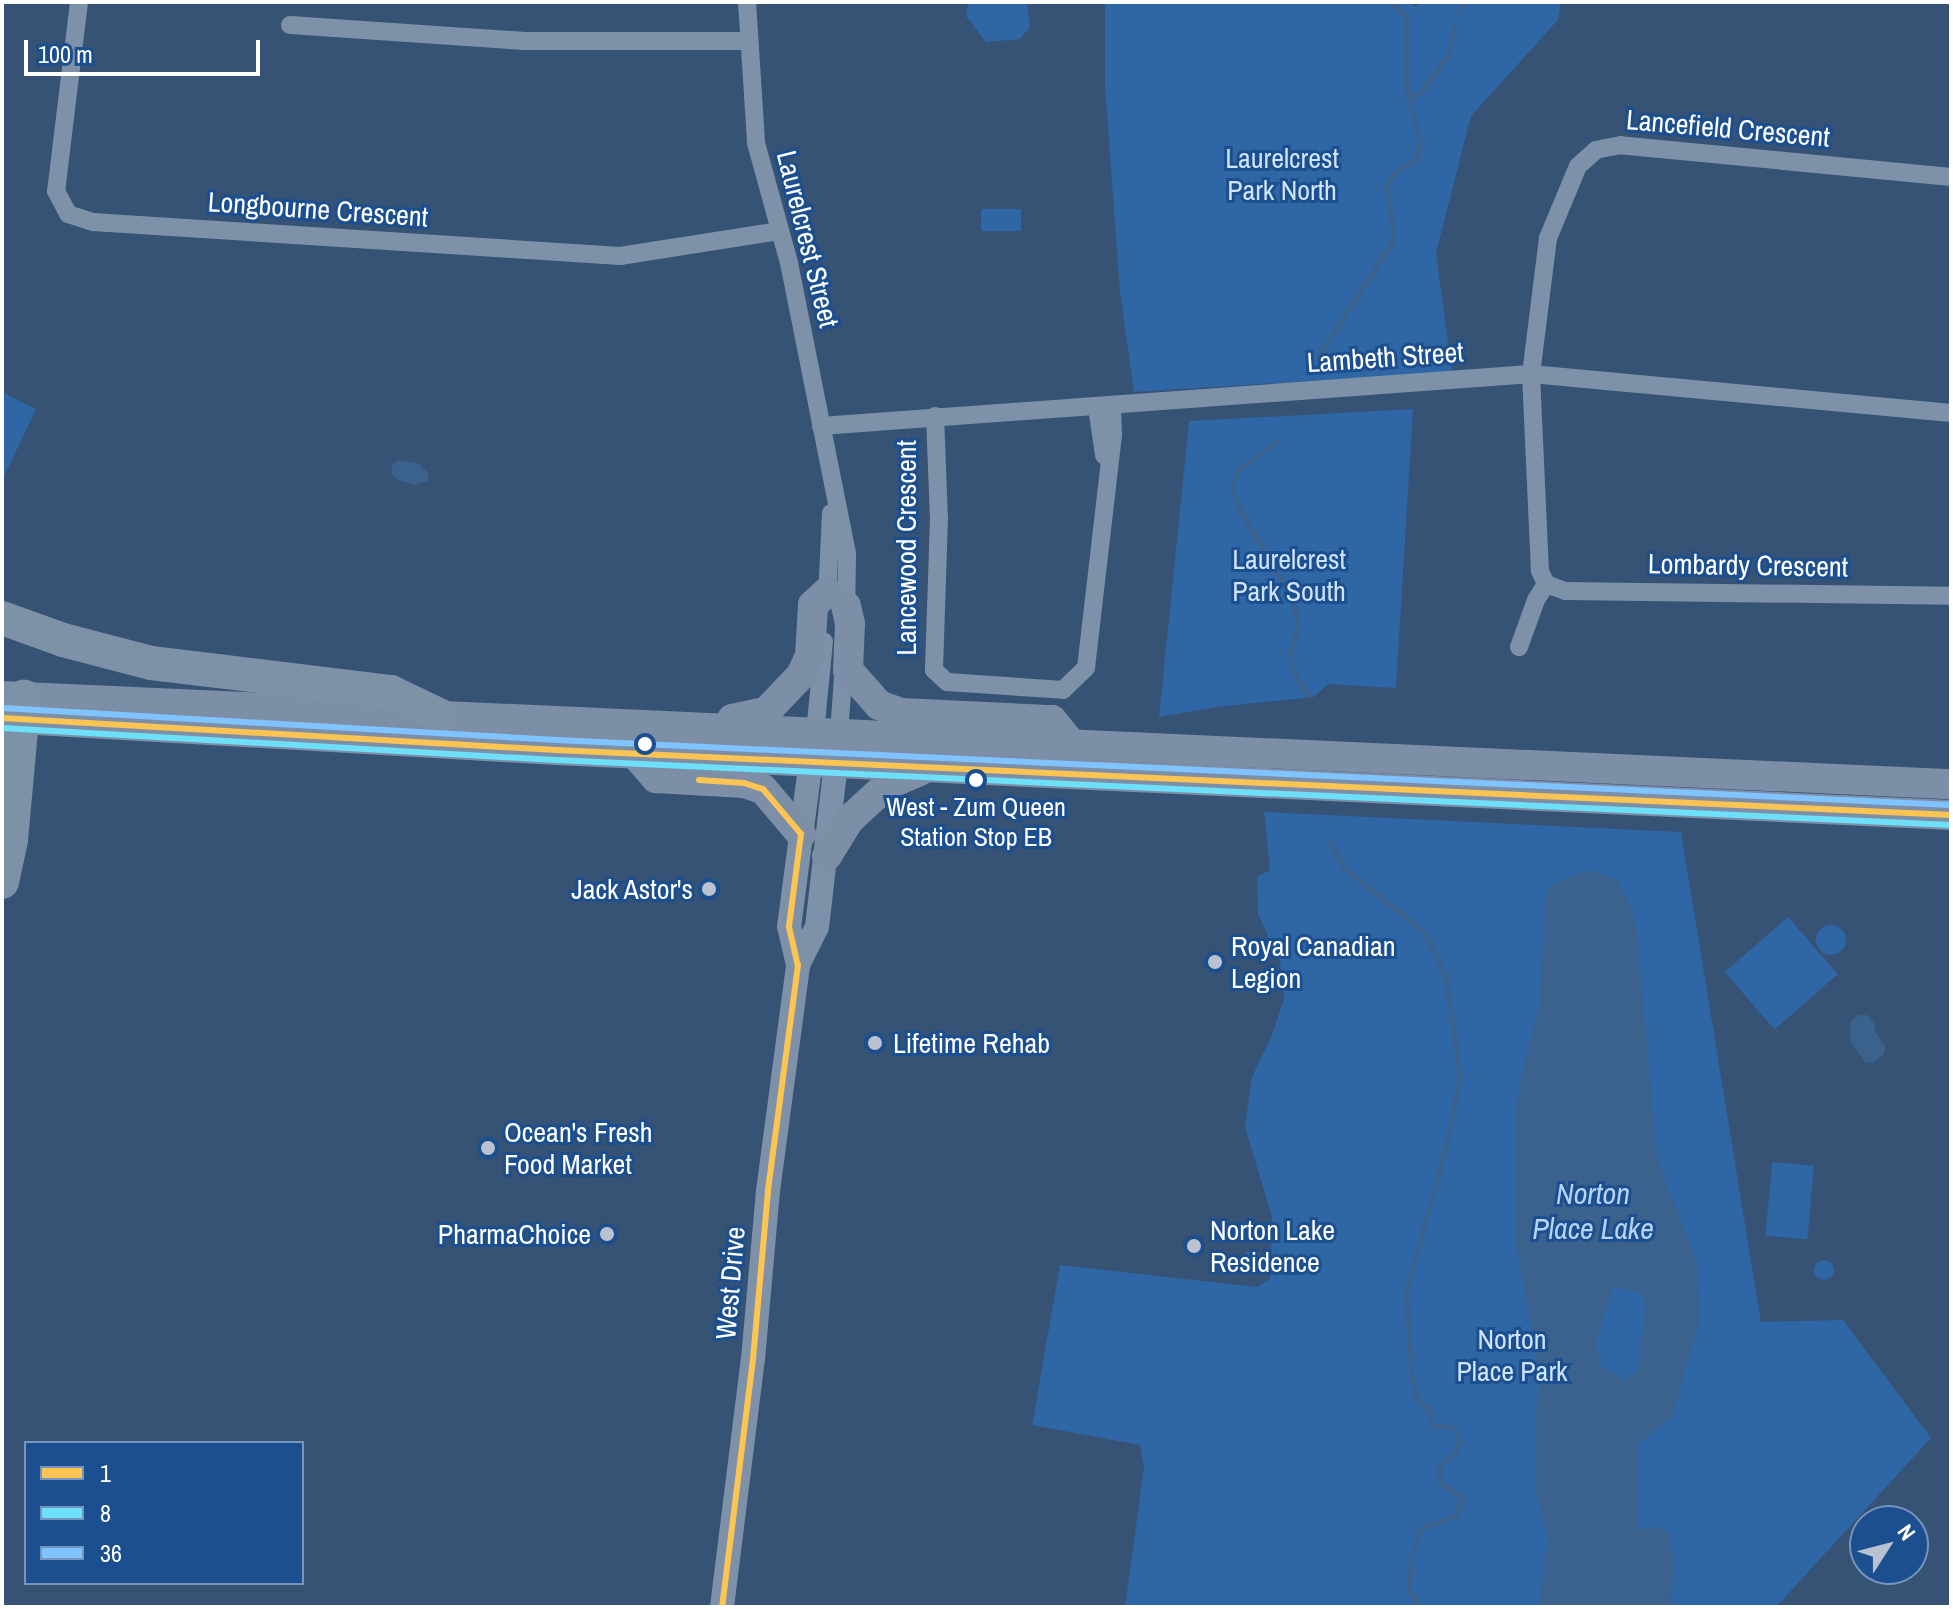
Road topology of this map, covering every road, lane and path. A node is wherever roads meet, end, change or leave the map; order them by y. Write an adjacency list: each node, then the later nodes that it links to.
1 (79, 2): 6 (street, Longbourne Crescent)
2 (747, 2): 4 (street, Laurelcrest Street)
3 (290, 25): 4 (street)
4 (748, 41): 6 (street, Laurelcrest Street)
5 (1951, 177): 7 (street, Lancefield Crescent)
6 (779, 231): 11 (street, Laurelcrest Street)
7 (1531, 374): 8 (street, Lambeth Street); 9 (street, Lambeth Street); 12 (street)
8 (1105, 407): 10 (street, Lambeth Street); 10 (street, Lancewood Crescent)
9 (1951, 413)
10 (935, 416): 11 (street, Lambeth Street)
11 (821, 426): 14 (street, Laurelcrest Street)
12 (1546, 584): 13 (street, Lombardy Crescent); 16 (street)
13 (1951, 596)
14 (837, 599): 19 (main road); 20 (main road); 21 (street, Laurelcrest Street)
15 (2, 618): 18 (highway)
16 (1519, 647)
17 (13, 707): 18 (main road); 22 (main road); 29 (highway)
18 (441, 716): 19 (main road)
19 (693, 727): 21 (main road)
20 (1072, 745): 21 (main road); 24 (main road)
21 (825, 748): 22 (main road); 23 (main road); 27 (street, West Drive); 28 (street, West Drive)
22 (635, 754): 27 (main road)
23 (930, 768): 25 (main road); 28 (main road)
24 (1950, 789): 25 (main road)
25 (1868, 811): 26 (main road)
26 (1951, 815)
27 (801, 834): 30 (street, West Drive)
28 (827, 856): 30 (street, West Drive)
29 (2, 882)
30 (798, 965): 31 (street, West Drive)
31 (722, 1607)

